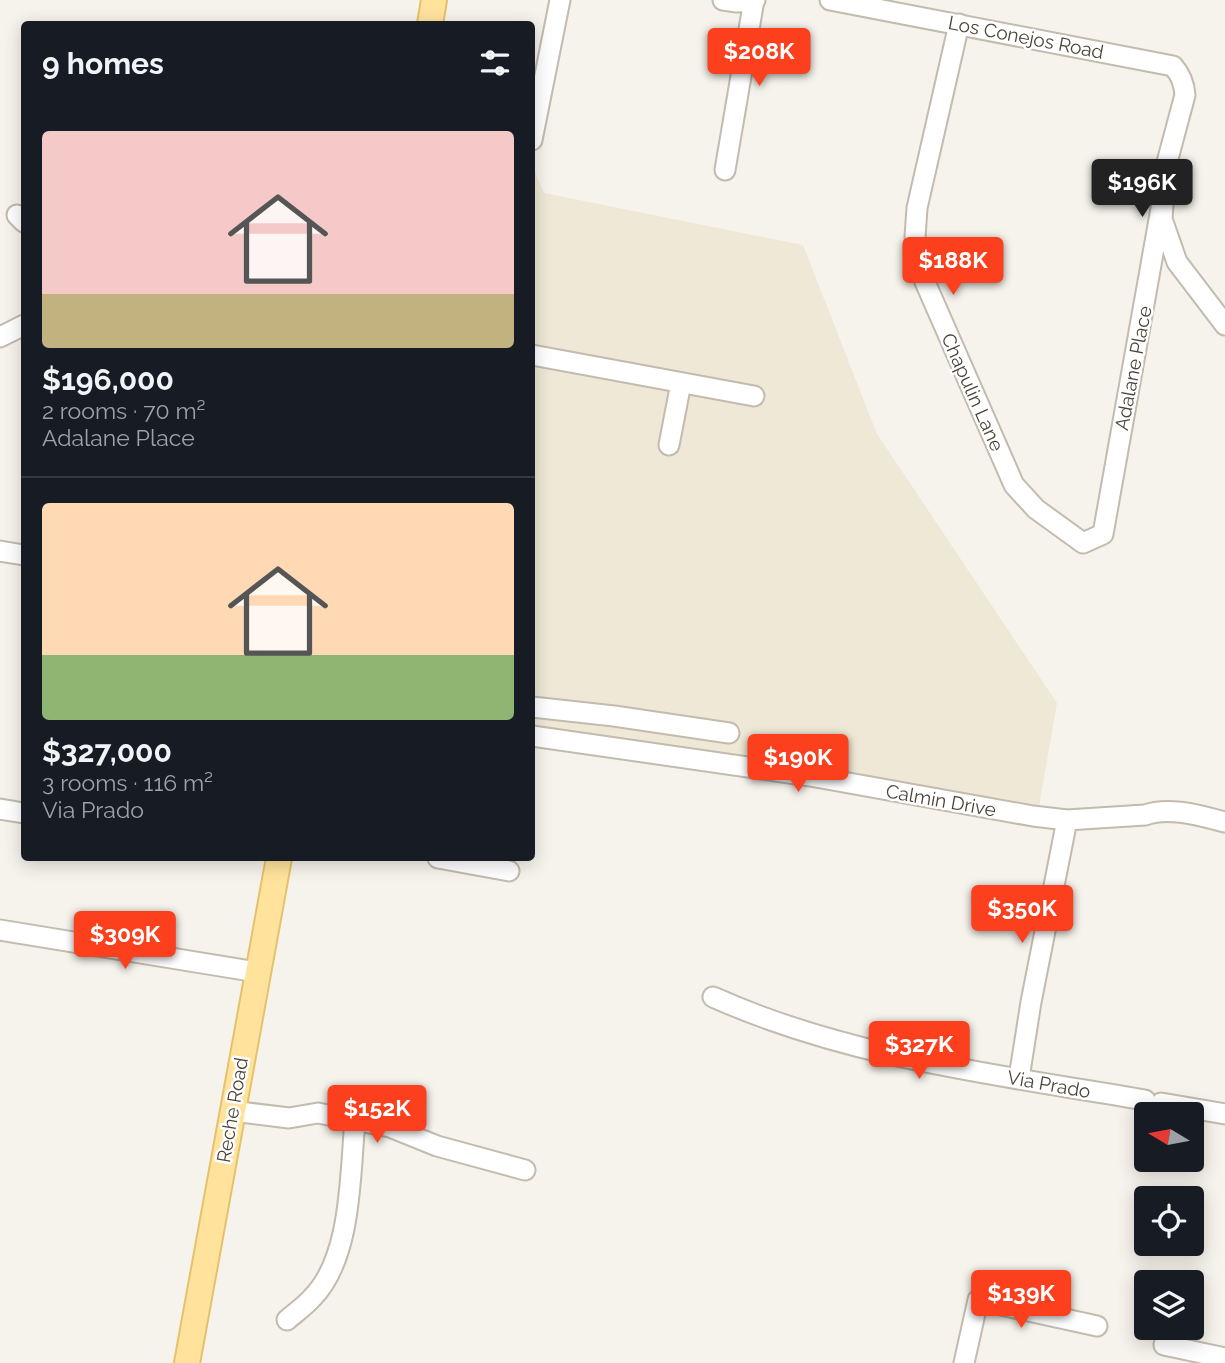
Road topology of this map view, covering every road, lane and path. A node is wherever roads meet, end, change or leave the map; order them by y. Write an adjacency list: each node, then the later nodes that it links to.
1 (434, 0): 6 (main road)
2 (560, 0): 8 (street)
3 (723, 0): 4 (street)
4 (754, 0): 9 (street)
5 (830, 0): 7 (street, Los Conejos Road)
6 (430, 21)
7 (959, 24): 10 (street, Los Conejos Road); 18 (street, Chapulin Lane)
8 (535, 125)
9 (725, 170)
10 (1162, 203): 11 (street); 18 (street, Adalane Place)
11 (1225, 325)
12 (21, 326): 13 (street)
13 (0, 337)
14 (535, 356): 15 (street)
15 (681, 383): 16 (street); 17 (street)
16 (754, 396)
17 (669, 445)
18 (1103, 534)
19 (0, 551): 20 (street)
20 (21, 554)
21 (535, 707): 22 (street)
22 (729, 733)
23 (535, 736): 26 (street, Calmin Drive)
24 (0, 809): 25 (street)
25 (21, 812)
26 (1067, 820): 27 (street, Calmin Drive); 34 (street)
27 (1225, 822)
28 (278, 861): 32 (main road, Reche Road)
29 (483, 862): 30 (street)
30 (509, 871)
31 (0, 930): 32 (street)
32 (257, 972): 35 (main road, Reche Road)
33 (713, 997): 34 (street, Via Prado)
34 (1019, 1078): 36 (street, Via Prado)
35 (232, 1111): 37 (street); 43 (main road, Reche Road)
36 (1225, 1114)
37 (355, 1120): 38 (street); 39 (street)
38 (525, 1170)
39 (287, 1320)
40 (1097, 1326): 44 (street)
41 (1164, 1345): 42 (street)
42 (1225, 1358)
43 (187, 1363)
44 (964, 1363)

